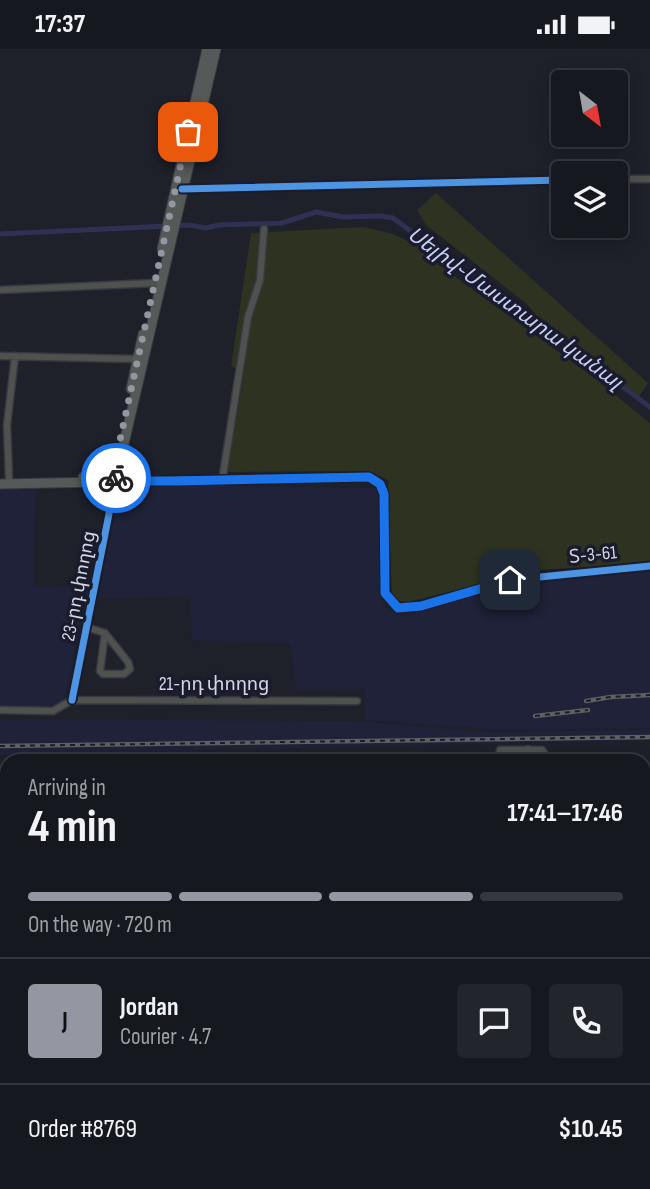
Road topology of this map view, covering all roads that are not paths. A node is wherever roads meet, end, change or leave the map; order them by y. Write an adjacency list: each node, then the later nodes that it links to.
1 (207, 49): 3 (highway)
2 (216, 49): 3 (highway)
3 (183, 170): 7 (highway); 8 (highway)
4 (628, 179): 5 (street)
5 (650, 179)
6 (551, 180): 7 (street)
7 (182, 189): 8 (highway)
8 (172, 219): 10 (highway)
9 (264, 229): 20 (street)
10 (168, 237): 11 (highway); 16 (highway)
11 (155, 283): 12 (street); 15 (highway)
12 (0, 290)
13 (0, 356): 14 (street)
14 (15, 356): 15 (street); 18 (street)
15 (137, 359): 17 (highway)
16 (121, 462): 17 (highway); 19 (street)
17 (108, 475): 18 (highway); 19 (street, Տ-3-61 / Տ-3-61); 21 (highway); 23 (street, 23-րդ փողոց)
18 (5, 478)
19 (125, 479): 20 (street, Տ-3-61 / Տ-3-61); 23 (street)
20 (222, 481): 24 (street, Տ-3-61 / Տ-3-61)
21 (93, 482): 22 (highway); 23 (street)
22 (0, 484)
23 (109, 497): 25 (street, 23-րդ փողոց)
24 (650, 566)
25 (86, 627): 26 (street); 27 (street, 23-րդ փողոց)
26 (106, 633): 26 (street)
27 (72, 700): 28 (street, 21-րդ փողոց); 29 (street, 21-րդ փողոց)
28 (357, 701)
29 (0, 711)
30 (527, 749): 31 (street); 34 (street); 35 (street)
31 (513, 750): 32 (street); 33 (street)
32 (499, 754)
33 (513, 754)
34 (527, 754)
35 (544, 754)

